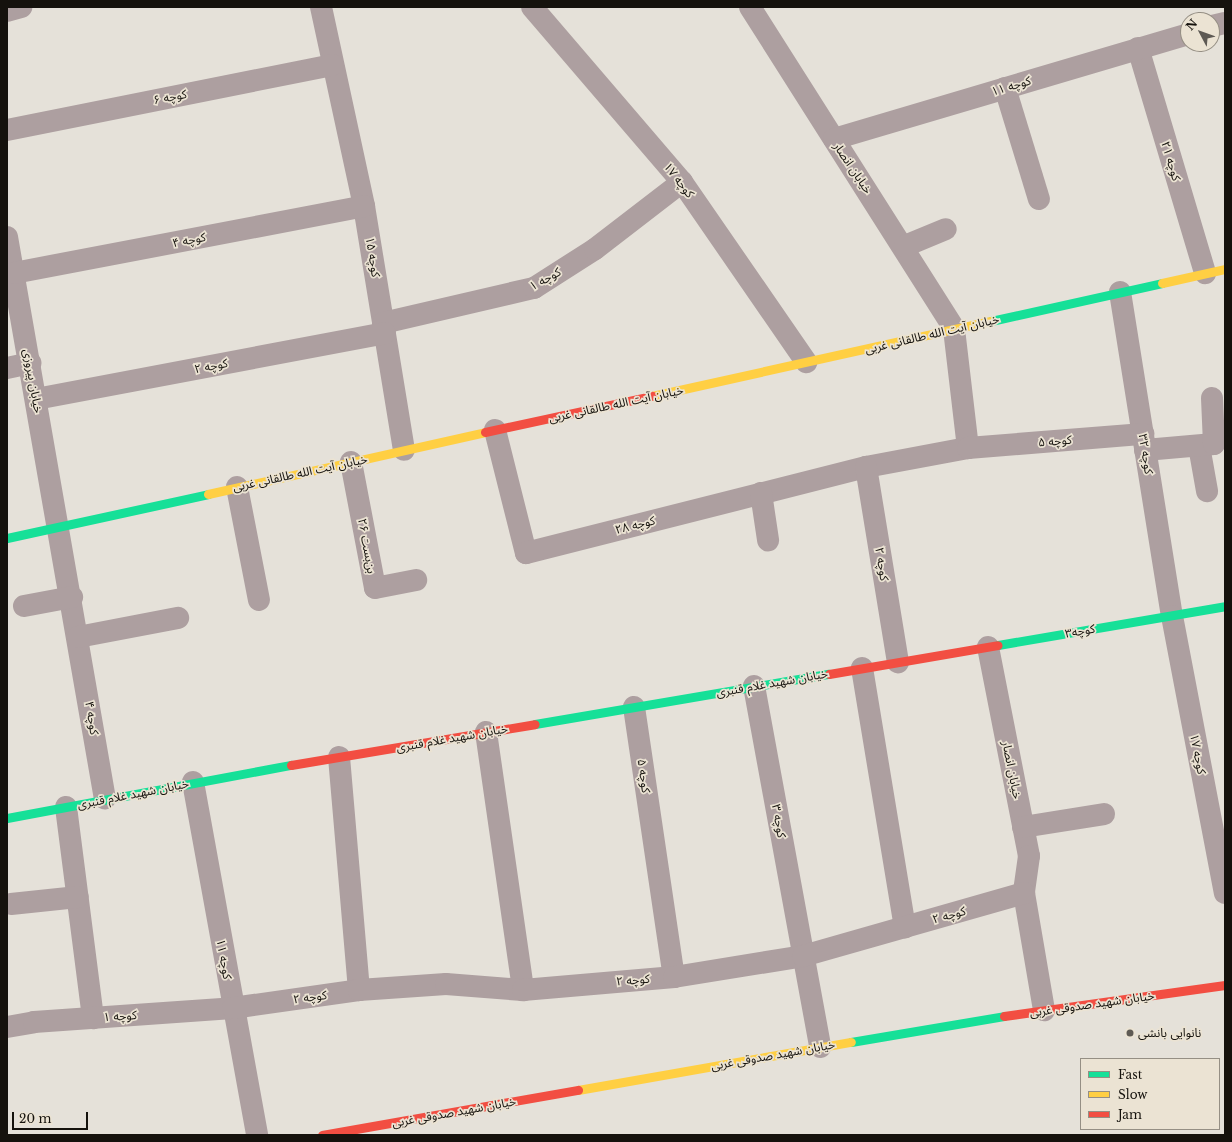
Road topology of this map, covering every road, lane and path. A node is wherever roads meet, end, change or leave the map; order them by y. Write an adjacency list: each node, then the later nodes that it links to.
1 (21, 7): 5 (street)
2 (321, 7): 8 (street, کوچه ۱۵)
3 (750, 7): 11 (street, خیابان انصار)
4 (534, 9): 12 (street, کوچه ۱۷)
5 (7, 11)
6 (1180, 36): 7 (street, کوچه ۱۱)
7 (1138, 48): 9 (street, کوچه ۱۱); 18 (street, کوچه ۲۱)
8 (333, 65): 10 (street, کوچه ۶); 14 (street, کوچه ۱۵)
9 (1005, 88): 11 (street, کوچه ۱۱); 13 (street)
10 (7, 130)
11 (834, 139): 17 (street, خیابان انصار)
12 (682, 182): 21 (street, کوچه ۱); 23 (street, کوچه ۱۷)
13 (1039, 199)
14 (364, 206): 19 (street, کوچه ۴); 21 (street, کوچه ۱۵)
15 (946, 229): 17 (street)
16 (7, 237): 19 (street, خیابان پیروزی)
17 (905, 246): 22 (street, خیابان انصار)
18 (1215, 271): 20 (street, خیابان آیت الله طالقانی غربی)
19 (14, 273): 24 (street, خیابان پیروزی)
20 (1120, 292): 22 (street, خیابان آیت الله طالقانی غربی); 29 (street, کوچه ۳۲)
21 (384, 328): 27 (street, کوچه ۲); 32 (street, کوچه ۱۵)
22 (954, 329): 23 (street, خیابان آیت الله طالقانی غربی); 31 (street)
23 (806, 362): 28 (street, خیابان آیت الله طالقانی غربی)
24 (30, 363): 25 (street); 27 (street, خیابان پیروزی)
25 (7, 368)
26 (1212, 398): 30 (street)
27 (36, 399): 38 (street, خیابان پیروزی)
28 (495, 430): 32 (street, خیابان آیت الله طالقانی غربی); 37 (street, کوچه ۲۸)
29 (1144, 442): 30 (street, کوچه ۵); 31 (street, کوچه ۵); 46 (street, کوچه ۳۲)
30 (1207, 445): 36 (street)
31 (968, 448): 34 (street)
32 (404, 450): 33 (street, خیابان آیت الله طالقانی غربی)
33 (352, 462): 35 (street, خیابان آیت الله طالقانی غربی); 41 (street, بن‌بست ۲۶)
34 (866, 467): 37 (street, کوچه ۲۸); 50 (street, کوچه ۲)
35 (237, 487): 38 (street, خیابان آیت الله طالقانی غربی); 43 (street)
36 (1206, 491)
37 (761, 493): 40 (street)
38 (59, 526): 39 (street, خیابان آیت الله طالقانی غربی); 42 (street, خیابان پیروزی)
39 (7, 538)
40 (768, 540)
41 (416, 580)
42 (72, 597): 44 (street); 48 (street, کوچه ۴)
43 (259, 600)
44 (24, 606)
45 (1225, 606): 46 (street, کوچه۳)
46 (1172, 616): 49 (street, کوچه۳); 58 (street, کوچه ۱۷)
47 (178, 618): 48 (street)
48 (78, 637): 57 (street, کوچه ۴)
49 (988, 647): 50 (street); 62 (street, خیابان انصار)
50 (898, 662): 51 (street, خیابان شهید غلام قنبری)
51 (862, 668): 52 (street, خیابان شهید غلام قنبری); 67 (street)
52 (754, 686): 53 (street, خیابان شهید غلام قنبری); 68 (street, کوچه ۳)
53 (634, 707): 54 (street, خیابان شهید غلام قنبری); 69 (street, کوچه ۵)
54 (486, 732): 55 (street, خیابان شهید غلام قنبری); 72 (street)
55 (339, 757): 56 (street, خیابان شهید غلام قنبری); 71 (street)
56 (193, 782): 57 (street, خیابان شهید غلام قنبری); 73 (street, کوچه ۱۱)
57 (105, 799): 59 (street, خیابان شهید غلام قنبری)
58 (1217, 803): 64 (street, کوچه ۱۷)
59 (66, 807): 61 (street, خیابان شهید غلام قنبری); 65 (street)
60 (1104, 814): 62 (street)
61 (7, 818)
62 (1023, 827): 63 (street, خیابان انصار)
63 (1024, 893): 67 (street, کوچه ۲); 74 (street, خیابان انصار)
64 (1225, 893)
65 (78, 897): 66 (street); 75 (street)
66 (11, 904)
67 (905, 927): 68 (street, کوچه ۲)
68 (803, 956): 69 (street, کوچه ۲); 77 (street, کوچه ۳)
69 (674, 977): 72 (street, کوچه ۲)
70 (1225, 985): 74 (street, خیابان شهید صدوقی غربی)
71 (359, 990): 72 (street, کوچه ۲); 73 (street, کوچه ۲)
72 (523, 990)
73 (233, 1008): 75 (street, کوچه ۱); 78 (street, کوچه ۱۱)
74 (1044, 1010): 77 (street, خیابان شهید صدوقی غربی)
75 (93, 1018): 76 (street, کوچه ۱)
76 (7, 1028)
77 (820, 1047): 79 (street, خیابان شهید صدوقی غربی)
78 (257, 1135)
79 (322, 1135)

